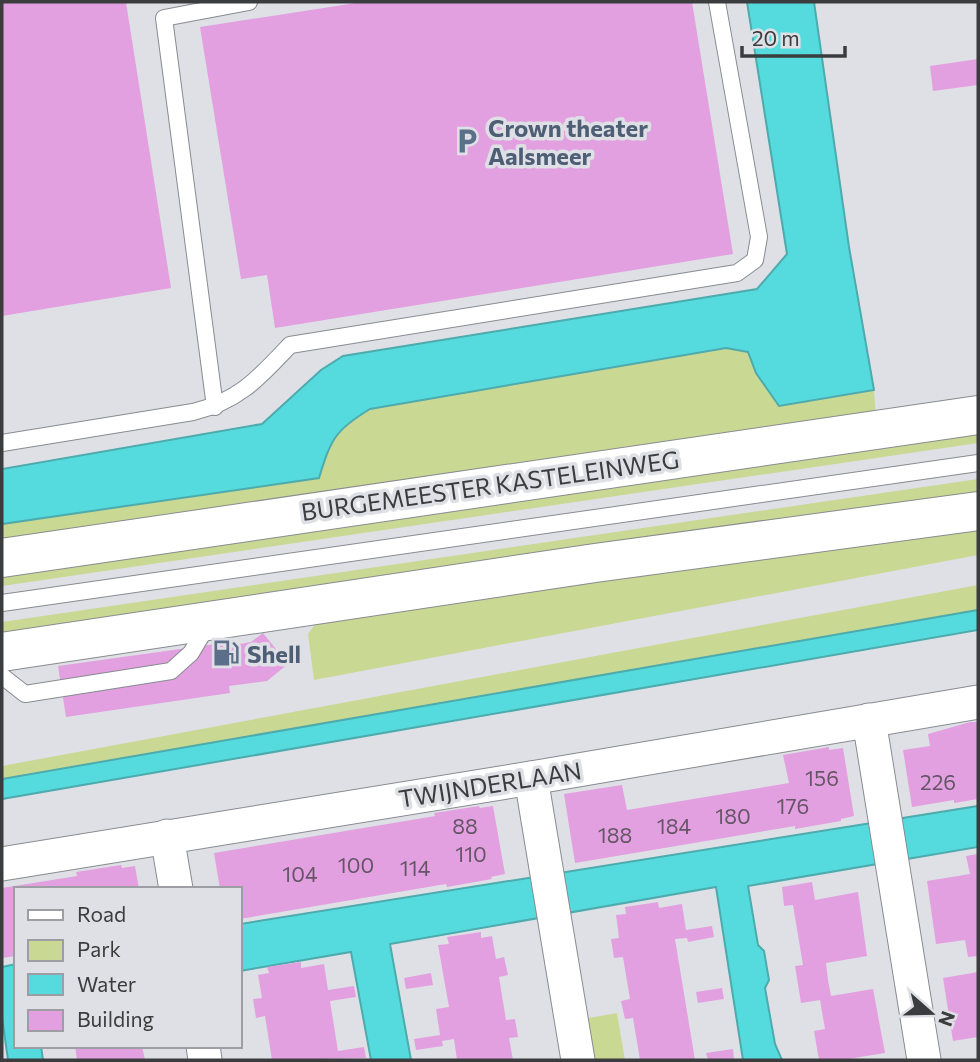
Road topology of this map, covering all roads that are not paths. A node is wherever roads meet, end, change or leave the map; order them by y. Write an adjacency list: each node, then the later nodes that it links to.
1 (249, 2): 3 (lane)
2 (717, 2): 3 (lane)
3 (215, 407): 5 (lane)
4 (978, 415): 8 (main road, BURGEMEESTER KASTELEINWEG)
5 (2, 443)
6 (978, 463): 9 (lane, BURGEMEESTER KASTELEINWEG)
7 (978, 511): 10 (main road)
8 (2, 558)
9 (2, 603)
10 (210, 622): 11 (main road); 12 (lane)
11 (2, 652)
12 (2, 676)
13 (978, 702): 14 (street, TWIJNDERLAAN)
14 (869, 720): 15 (street, TWIJNDERLAAN); 20 (street)
15 (531, 778): 16 (street, TWIJNDERLAAN); 19 (street)
16 (167, 836): 17 (street, TWIJNDERLAAN); 18 (street)
17 (2, 864)
18 (176, 887)
19 (578, 1060)
20 (924, 1060)

